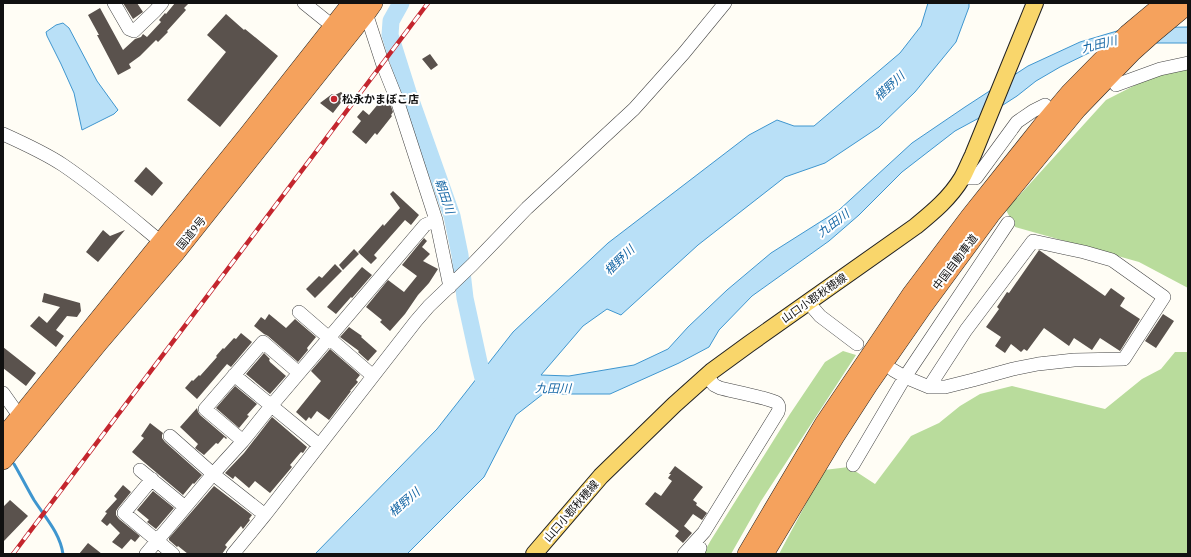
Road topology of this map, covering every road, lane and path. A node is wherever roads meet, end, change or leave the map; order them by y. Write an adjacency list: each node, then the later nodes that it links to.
1 (114, 3): 2 (street)
2 (162, 3)
3 (304, 3): 9 (street)
4 (725, 3): 18 (street)
5 (1035, 3): 14 (main road, 山口小郡秋穂線)
6 (1164, 4): 51 (highway, 中国自動車道)
7 (1188, 4): 11 (highway, 中国自動車道)
8 (364, 6): 9 (highway, 国道9号); 15 (street)
9 (340, 32): 17 (highway, 国道9号)
10 (1188, 63): 11 (street)
11 (1108, 85): 52 (highway, 中国自動車道)
12 (1045, 105): 14 (street)
13 (3, 134): 17 (street)
14 (962, 178): 19 (main road, 山口小郡秋穂線)
15 (436, 220): 18 (street); 21 (street)
16 (1008, 223): 28 (street)
17 (168, 248): 32 (highway, 国道9号); 37 (highway, 国道9号)
18 (452, 284): 26 (street)
19 (808, 302): 22 (street); 27 (main road, 山口小郡秋穂線)
20 (299, 312): 21 (street)
21 (329, 338): 24 (street); 26 (street)
22 (857, 344)
23 (893, 370): 28 (street)
24 (299, 373): 25 (street); 31 (street)
25 (234, 375): 31 (street); 35 (street)
26 (373, 376): 36 (street)
27 (707, 376): 45 (street); 49 (main road, 山口小郡秋穂線)
28 (905, 377): 29 (street); 38 (street)
29 (929, 387): 29 (street)
30 (3, 393): 32 (street)
31 (271, 406): 35 (street); 36 (street)
32 (20, 417): 34 (highway, 国道9号)
33 (170, 436): 40 (street)
34 (3, 438)
35 (243, 441): 40 (street)
36 (319, 446): 43 (street)
37 (3, 460)
38 (853, 465)
39 (140, 470): 41 (street)
40 (213, 474): 42 (street); 43 (street)
41 (152, 479): 42 (street); 44 (street)
42 (185, 507): 44 (street)
43 (265, 515): 48 (street)
44 (157, 541): 46 (street); 47 (street)
45 (696, 548): 50 (street)
46 (146, 554)
47 (172, 554)
48 (233, 554)
49 (534, 554)
50 (684, 554)
51 (747, 554)
52 (764, 554)

